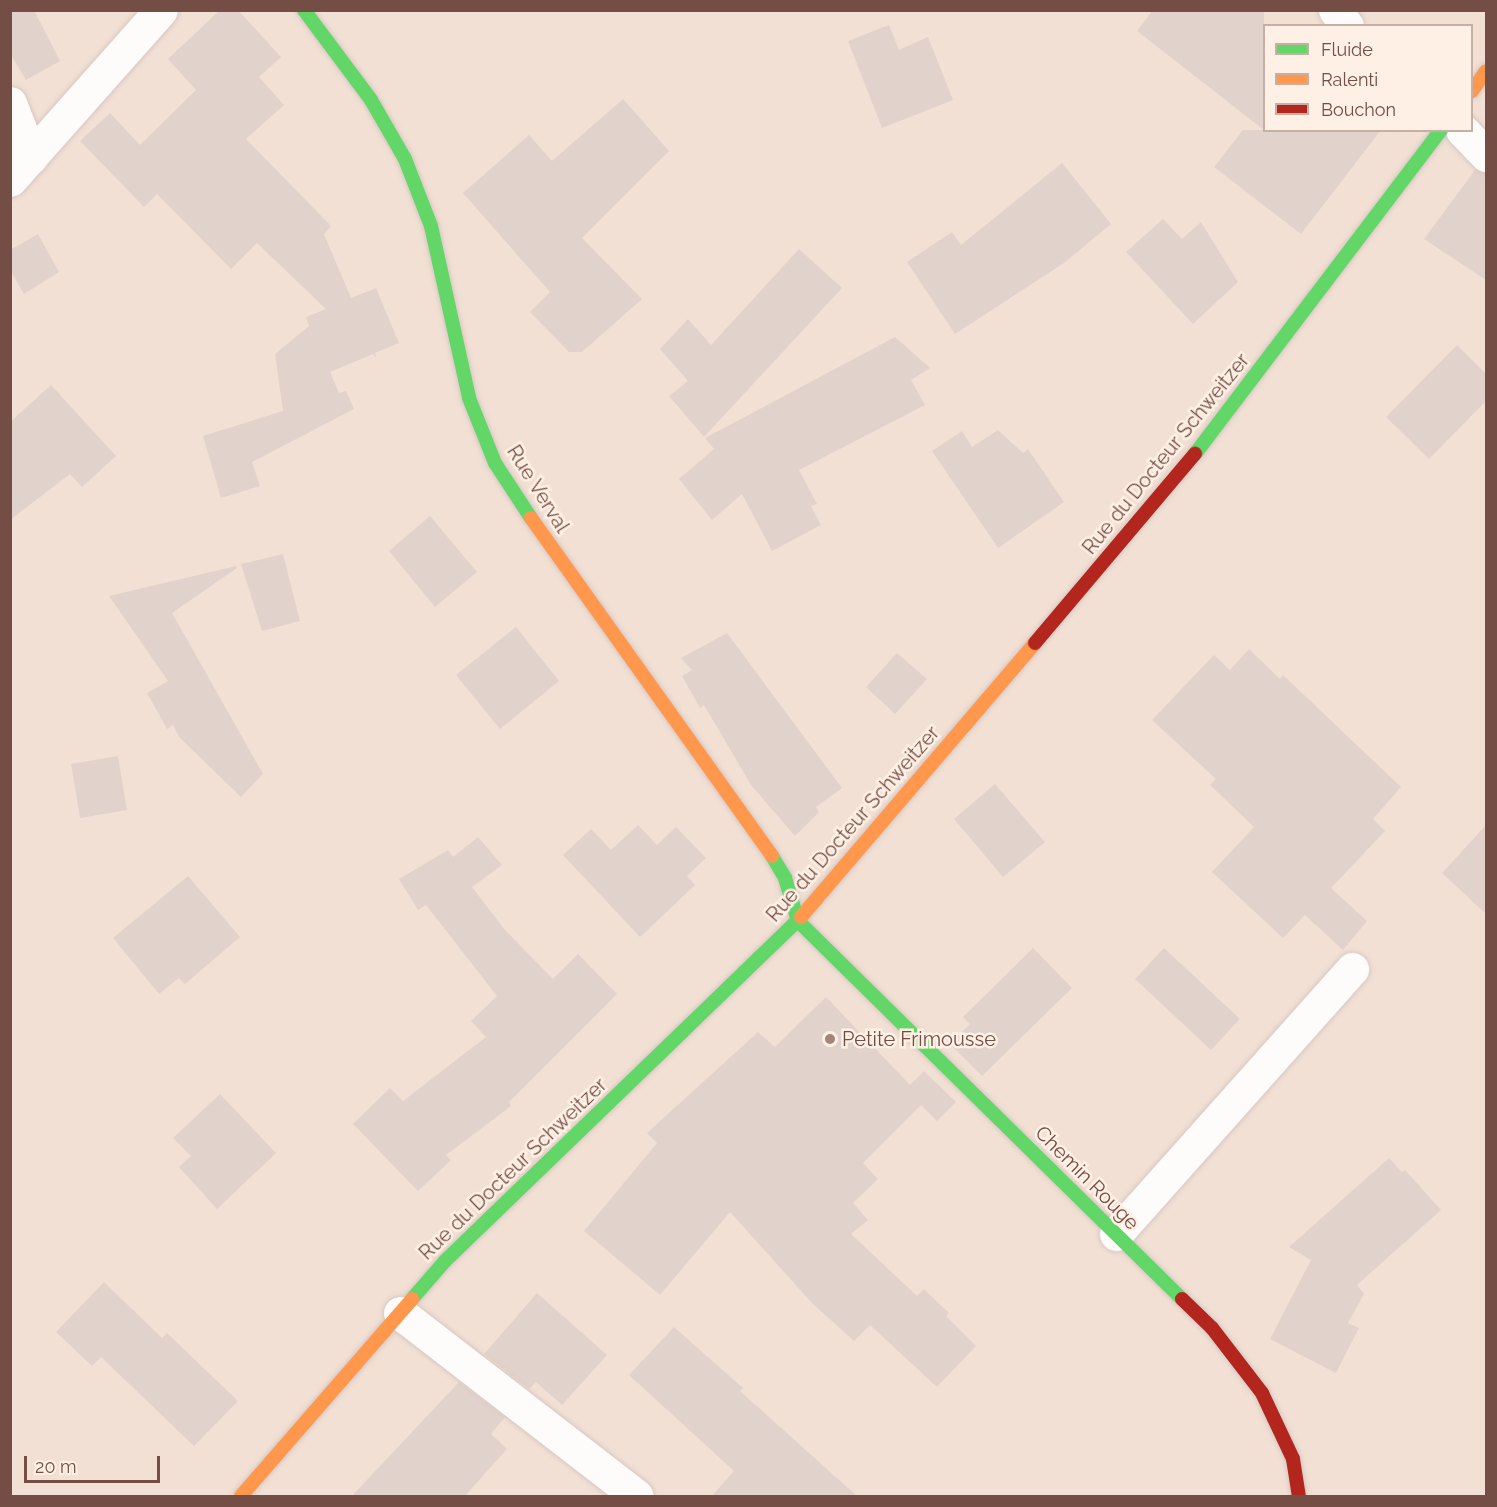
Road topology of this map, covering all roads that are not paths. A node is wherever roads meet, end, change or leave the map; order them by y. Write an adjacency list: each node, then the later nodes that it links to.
1 (161, 10): 11 (street)
2 (304, 10): 12 (main road, Rue Verval)
3 (1335, 10): 4 (street)
4 (1346, 24)
5 (1486, 71): 6 (main road)
6 (1473, 90)
7 (10, 103): 11 (street)
8 (1440, 132): 12 (main road, Rue du Docteur Schweitzer)
9 (1464, 132): 10 (street)
10 (1486, 155)
11 (21, 168)
12 (798, 921): 14 (main road, Chemin Rouge); 15 (main road, Rue du Docteur Schweitzer)
13 (1352, 969): 14 (street)
14 (1116, 1234): 18 (main road, Chemin Rouge)
15 (400, 1313): 16 (main road, Rue du Docteur Schweitzer); 17 (street)
16 (241, 1497)
17 (637, 1497)
18 (1299, 1497)

